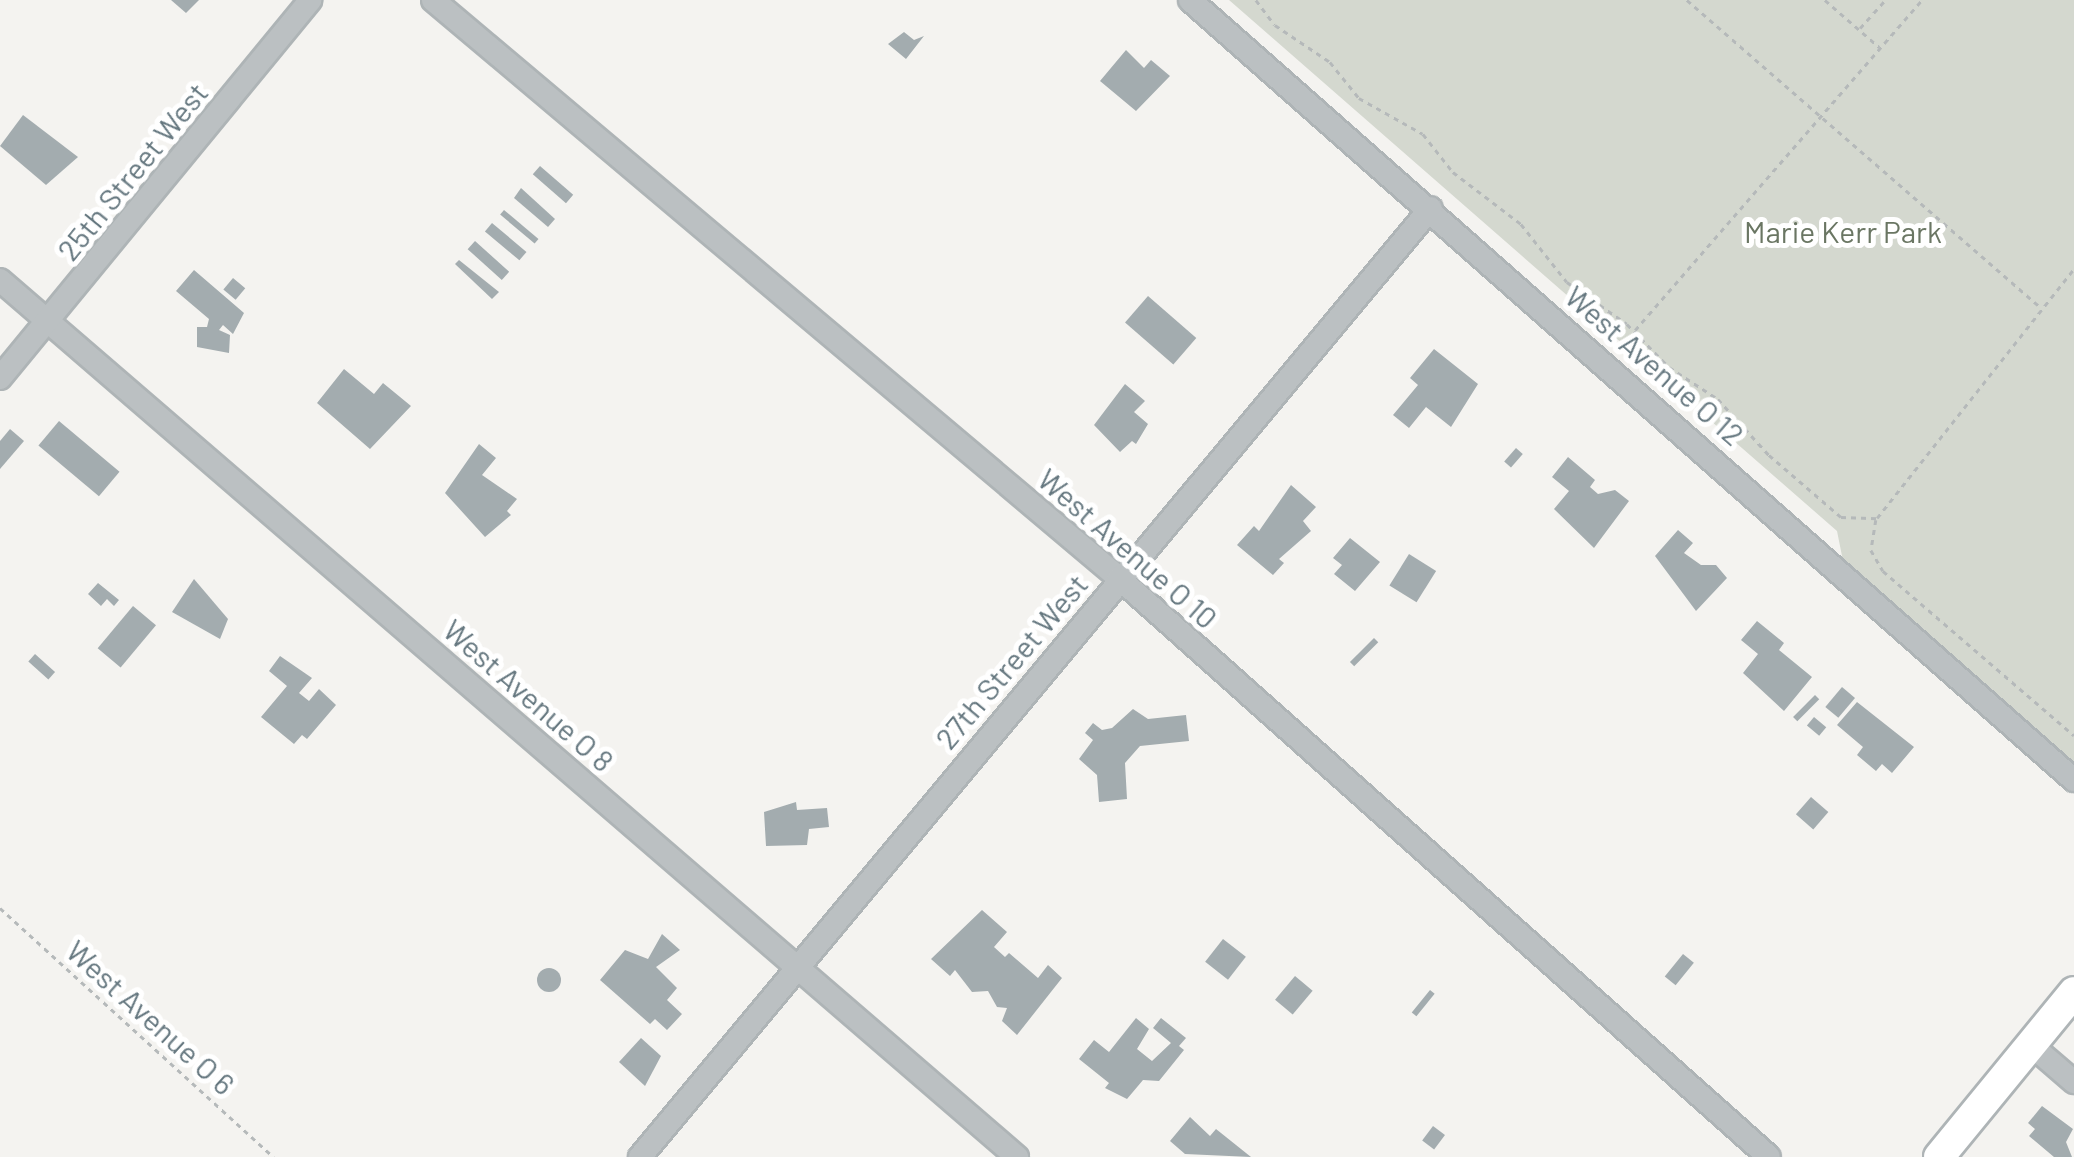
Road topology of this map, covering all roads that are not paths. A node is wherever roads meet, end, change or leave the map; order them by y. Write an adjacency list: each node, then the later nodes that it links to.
1 (310, 0): 6 (street, 25th Street West)
2 (433, 0): 8 (street, West Avenue O 10)
3 (1190, 0): 4 (street, West Avenue O 12)
4 (1431, 208): 8 (street, 27th Street West); 9 (street, West Avenue O 12)
5 (0, 280): 6 (street, West Avenue O 8)
6 (48, 322): 7 (street, 25th Street West); 10 (street, West Avenue O 8)
7 (0, 378)
8 (1120, 578): 10 (street, 27th Street West); 16 (street, West Avenue O 10)
9 (2074, 780)
10 (797, 964): 14 (street, 27th Street West); 15 (street, West Avenue O 8)
11 (2074, 992): 12 (main road)
12 (2030, 1045): 13 (street); 17 (main road)
13 (2074, 1082)
14 (640, 1157)
15 (1017, 1157)
16 (1769, 1157)
17 (1938, 1157)

